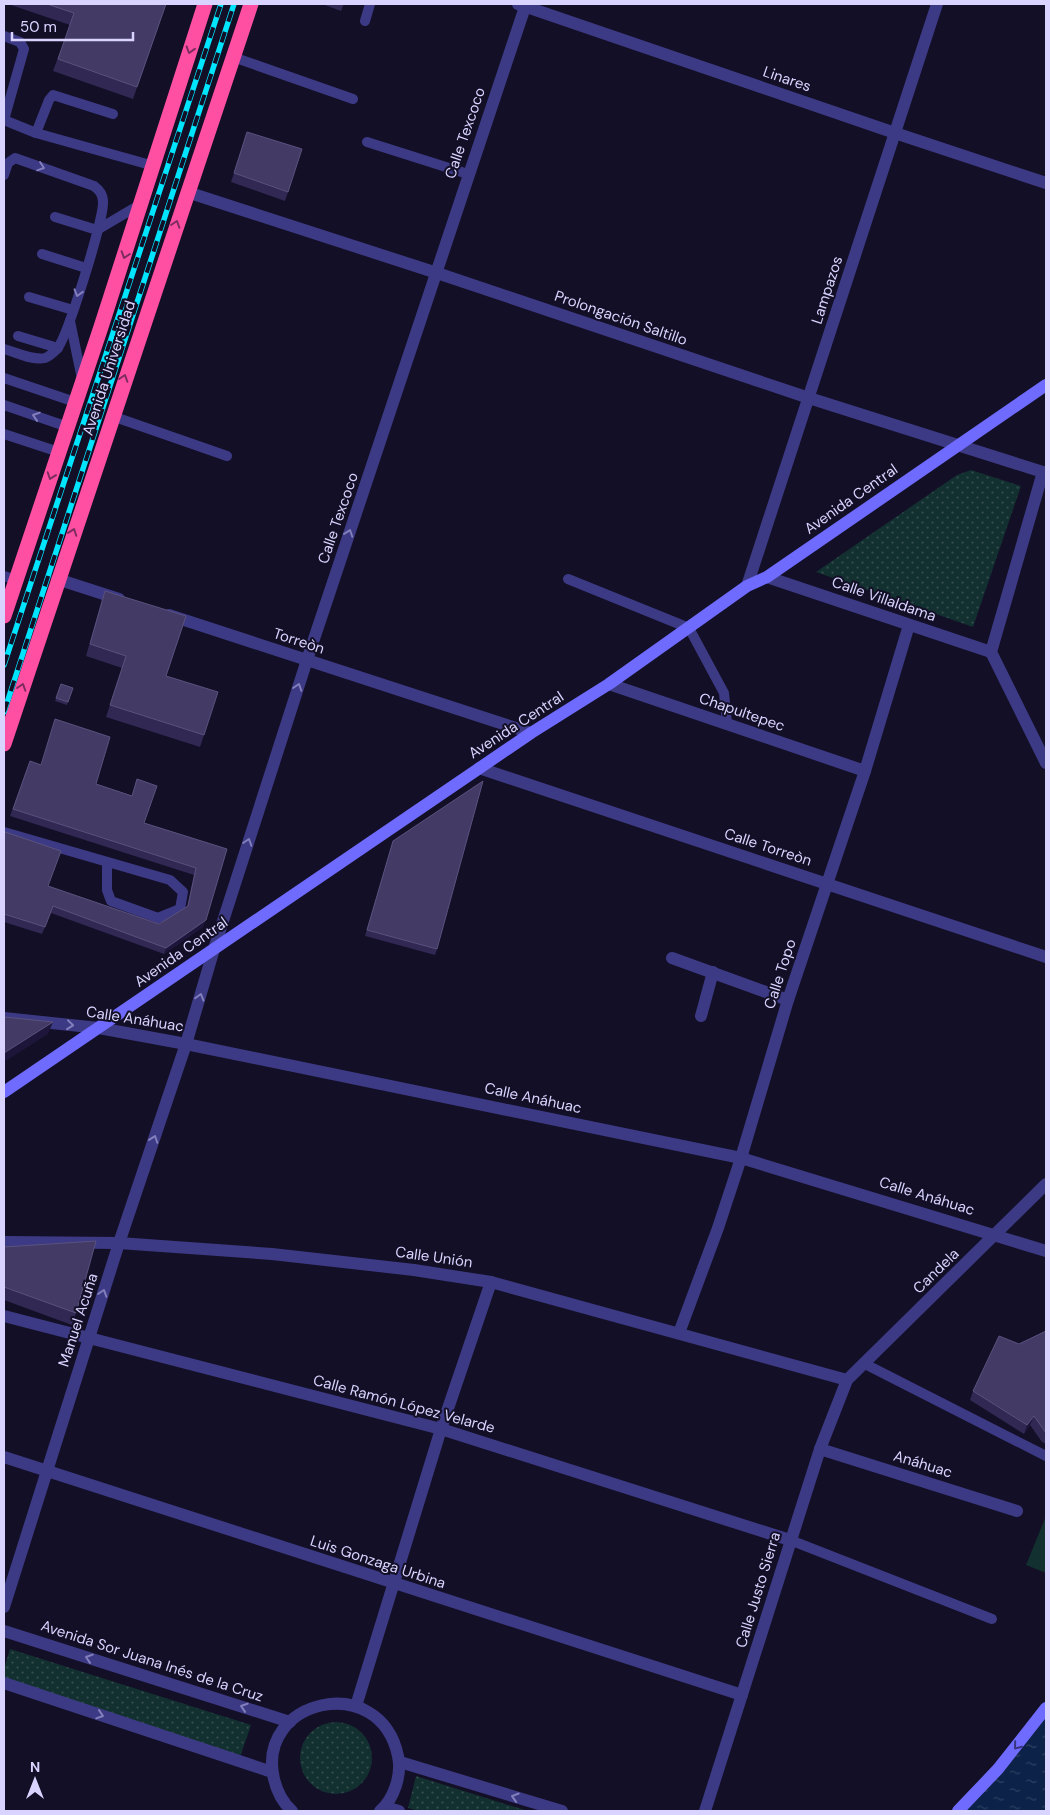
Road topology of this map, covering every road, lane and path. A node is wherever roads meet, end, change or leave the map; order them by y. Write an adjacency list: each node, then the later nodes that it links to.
1 (205, 4): 15 (highway, Avenida Universidad, one-way to 15)
2 (250, 4): 8 (highway, Avenida Universidad)
3 (370, 4): 6 (lane)
4 (523, 4): 13 (street, Linares); 16 (street, Calle Texcoco)
5 (937, 4): 13 (street, Lampazos)
6 (365, 21)
7 (4, 36): 11 (lane)
8 (233, 57): 9 (lane); 19 (highway, Avenida Universidad)
9 (353, 99)
10 (113, 114): 12 (lane)
11 (4, 120): 12 (lane)
12 (36, 133): 15 (lane)
13 (895, 133): 18 (street, Linares); 35 (street, Lampazos)
14 (367, 142): 16 (lane)
15 (154, 166): 20 (highway, Avenida Universidad)
16 (468, 174): 25 (street, Calle Texcoco)
17 (4, 175): 22 (lane, one-way to 22)
18 (1046, 183)
19 (187, 192): 25 (street, Prolongación Saltillo); 38 (highway, Avenida Universidad, one-way to 19)
20 (141, 204): 22 (lane); 33 (highway, Avenida Universidad, one-way to 33)
21 (55, 217): 22 (lane)
22 (97, 230): 24 (lane)
23 (42, 254): 24 (lane)
24 (86, 268): 27 (lane, one-way to 27)
25 (437, 273): 35 (street, Prolongación Saltillo); 56 (street, Calle Texcoco, one-way to 25)
26 (29, 297): 27 (lane)
27 (73, 310): 28 (lane)
28 (70, 322): 30 (lane); 33 (lane)
29 (18, 336): 30 (lane)
30 (58, 348): 31 (lane)
31 (4, 349)
32 (4, 378): 36 (lane)
33 (83, 382): 36 (highway, Avenida Universidad)
34 (1046, 385): 41 (street, Avenida Central)
35 (809, 398): 41 (street, Prolongación Saltillo); 49 (street, Lampazos)
36 (75, 402): 39 (highway, Avenida Universidad)
37 (4, 406): 39 (lane, one-way to 37)
38 (112, 416): 43 (lane); 47 (highway, Avenida Universidad, one-way to 38)
39 (68, 427): 42 (highway, Avenida Universidad)
40 (4, 434): 42 (lane)
41 (958, 445): 44 (street, Prolongación Saltillo); 45 (street, Avenida Central)
42 (60, 452): 46 (highway, Avenida Universidad, one-way to 46)
43 (227, 456)
44 (1044, 473): 55 (street)
45 (766, 577): 49 (street, Avenida Central); 53 (street, Calle Villaldama)
46 (10, 578): 52 (highway, Avenida Universidad)
47 (57, 579): 50 (street); 60 (highway, Avenida Universidad, one-way to 47)
48 (568, 579): 54 (lane)
49 (747, 586): 54 (street, Avenida Central)
50 (130, 603)
51 (157, 612): 56 (street, Torreòn)
52 (4, 614)
53 (909, 625): 55 (street, Calle Villaldama); 63 (street, Calle Topo)
54 (689, 628): 57 (street, Avenida Central); 58 (lane)
55 (991, 652): 61 (street)
56 (307, 660): 59 (street, Torreòn); 67 (street, Calle Texcoco, one-way to 56)
57 (609, 684): 58 (street, Chapultepec); 59 (street, Avenida Central)
58 (727, 724): 63 (street, Chapultepec)
59 (531, 733): 62 (street, Avenida Central)
60 (5, 737)
61 (1046, 763)
62 (479, 768): 66 (street, Calle Torreòn); 67 (street, Avenida Central)
63 (865, 771): 66 (street, Calle Topo)
64 (4, 832): 65 (lane)
65 (108, 862): 65 (lane)
66 (827, 884): 68 (street, Calle Torreòn); 71 (street, Calle Topo)
67 (214, 949): 74 (street, Avenida Central); 75 (street, Calle Texcoco, one-way to 67)
68 (1046, 957)
69 (672, 958): 70 (street)
70 (713, 972): 71 (street); 72 (street)
71 (788, 1000): 77 (street, Calle Topo)
72 (701, 1016)
73 (4, 1018): 74 (street, Calle Anáhuac, one-way to 74)
74 (99, 1028): 75 (street, Calle Anáhuac); 76 (street, Avenida Central)
75 (186, 1044): 77 (street, Calle Anáhuac); 81 (street, Manuel Acuña, one-way to 75)
76 (4, 1092)
77 (741, 1158): 79 (street, Calle Anáhuac); 85 (street, Calle Topo)
78 (1046, 1184): 79 (street, Candela)
79 (997, 1234): 82 (street, Calle Anáhuac); 87 (street, Candela)
80 (4, 1242): 81 (street, Calle Unión)
81 (119, 1243): 83 (street, Calle Unión); 86 (street, Manuel Acuña, one-way to 81)
82 (1046, 1251)
83 (492, 1282): 85 (street, Calle Unión); 89 (street)
84 (4, 1316): 86 (street, Calle Ramón López Velarde)
85 (679, 1333): 88 (street, Calle Unión)
86 (88, 1339): 89 (street, Calle Ramón López Velarde); 93 (street, Manuel Acuña)
87 (865, 1364): 88 (street, Candela); 91 (lane)
88 (847, 1380): 90 (street, Calle Justo Sierra)
89 (441, 1429): 95 (street, Calle Ramón López Velarde); 96 (street)
90 (820, 1449): 94 (street, Anáhuac); 95 (street, Calle Justo Sierra)
91 (1046, 1456)
92 (4, 1457): 93 (street, Luis Gonzaga Urbina)
93 (47, 1471): 96 (street, Luis Gonzaga Urbina); 97 (street, Manuel Acuña)
94 (1017, 1511)
95 (790, 1540): 98 (lane); 101 (street, Calle Justo Sierra)
96 (393, 1584): 101 (street, Luis Gonzaga Urbina); 102 (street)
97 (4, 1607)
98 (992, 1619)
99 (4, 1631): 104 (street, Avenida Sor Juana Inés de la Cruz, one-way to 99)
100 (4, 1683): 106 (street, one-way to 106)
101 (742, 1695): 111 (street, Calle Justo Sierra)
102 (356, 1706): 104 (street); 105 (street)
103 (1046, 1708): 112 (street, one-way to 112)
104 (290, 1722): 106 (street)
105 (400, 1762): 107 (street); 110 (street, one-way to 105)
106 (272, 1772): 108 (street)
107 (383, 1809): 109 (street)
108 (292, 1811)
109 (399, 1811)
110 (562, 1811)
111 (705, 1811)
112 (958, 1811)

